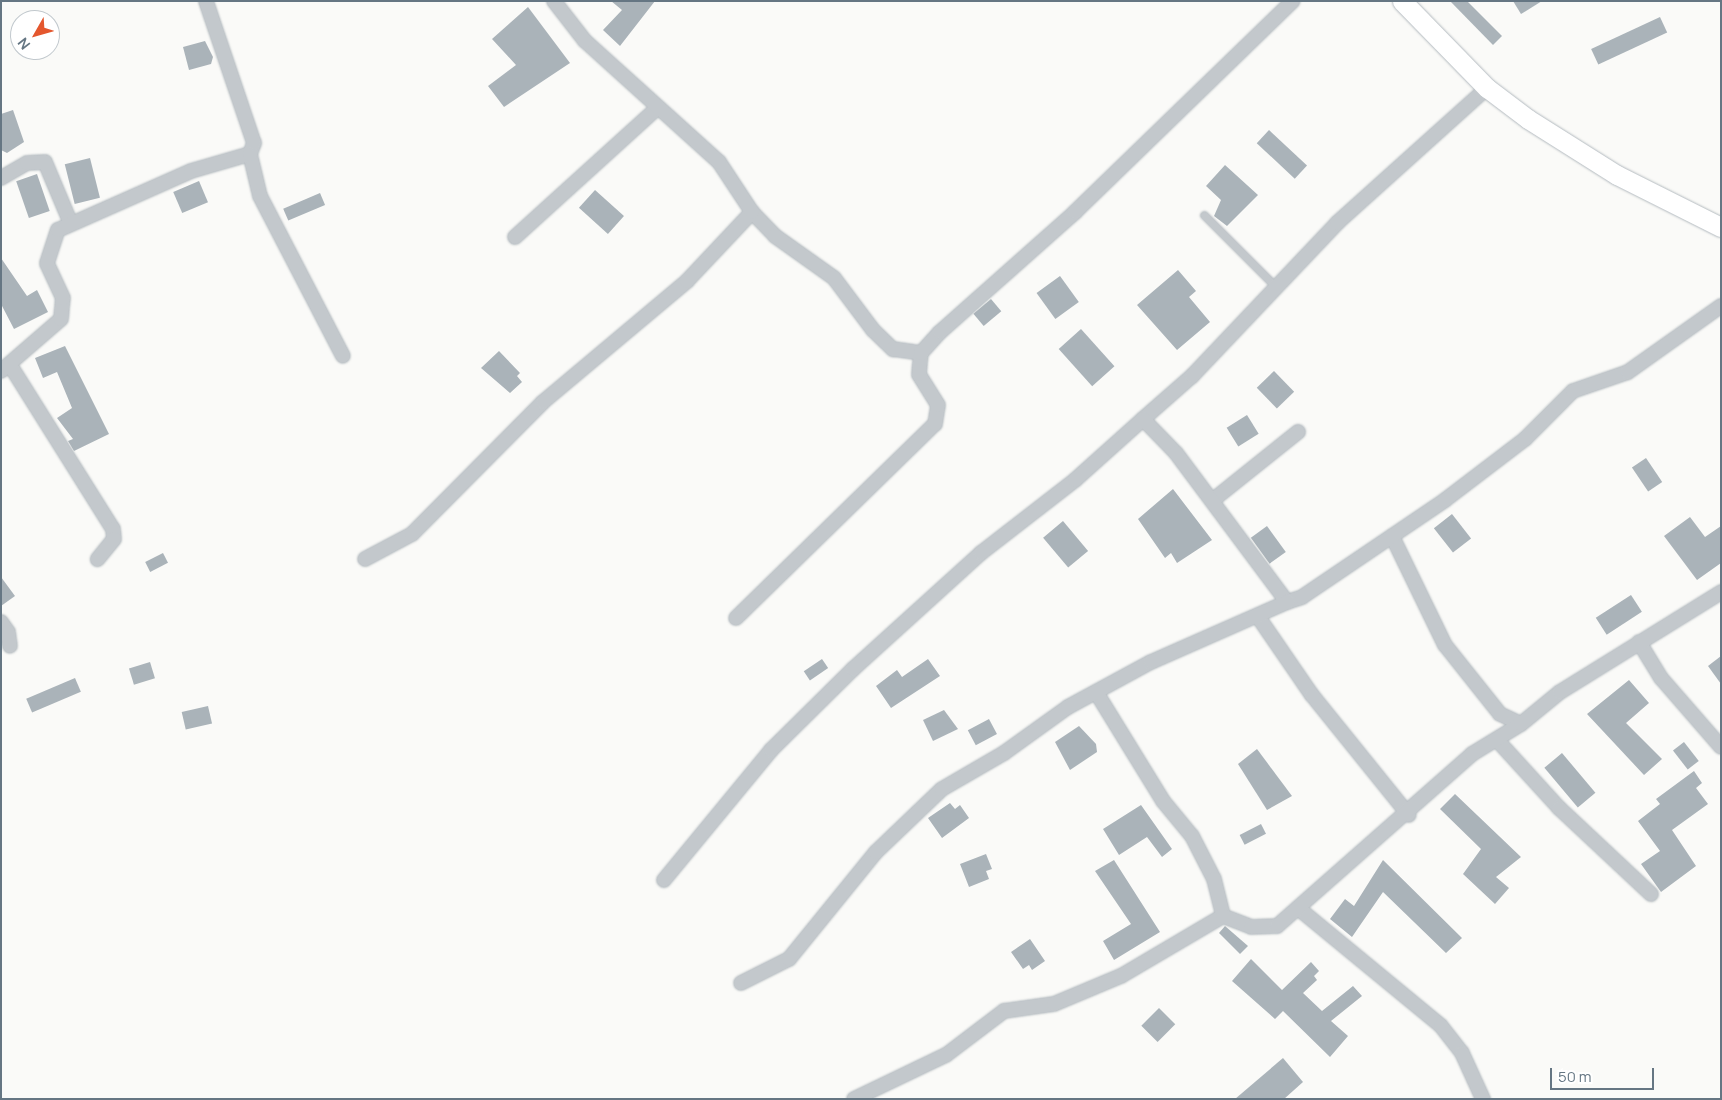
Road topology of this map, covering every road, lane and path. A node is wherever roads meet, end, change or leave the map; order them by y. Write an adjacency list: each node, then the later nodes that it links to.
1 (206, 1): 7 (street)
2 (554, 1): 6 (street)
3 (1293, 1): 16 (street)
4 (1402, 1): 5 (main road)
5 (1487, 88): 12 (main road); 14 (street)
6 (656, 109): 9 (street); 13 (street)
7 (250, 154): 11 (street); 17 (street)
8 (1, 178): 11 (street)
9 (752, 212): 16 (street); 24 (street)
10 (1204, 215): 14 (lane)
11 (71, 224): 18 (street)
12 (1721, 227)
13 (515, 237)
14 (1277, 288): 19 (street)
15 (1721, 306): 22 (street)
16 (921, 353): 27 (street)
17 (343, 356)
18 (6, 368): 23 (street)
19 (1143, 419): 21 (street); 37 (street)
20 (1298, 432): 21 (street)
21 (1213, 500): 26 (street)
22 (1392, 536): 26 (street); 33 (street)
23 (98, 559)
24 (365, 559)
25 (1721, 592): 30 (street)
26 (1287, 602): 28 (street)
27 (736, 618)
28 (1259, 618): 32 (street); 36 (street)
29 (1, 622): 31 (street)
30 (1639, 642): 33 (street); 35 (street)
31 (10, 646)
32 (1096, 692): 40 (street); 41 (street)
33 (1521, 724): 34 (street)
34 (1497, 740): 36 (street); 38 (street)
35 (1721, 747)
36 (1409, 815): 39 (street)
37 (664, 880)
38 (1651, 894)
39 (1298, 908): 40 (street); 43 (street)
40 (1223, 916): 42 (street)
41 (741, 983)
42 (854, 1099)
43 (1483, 1099)

